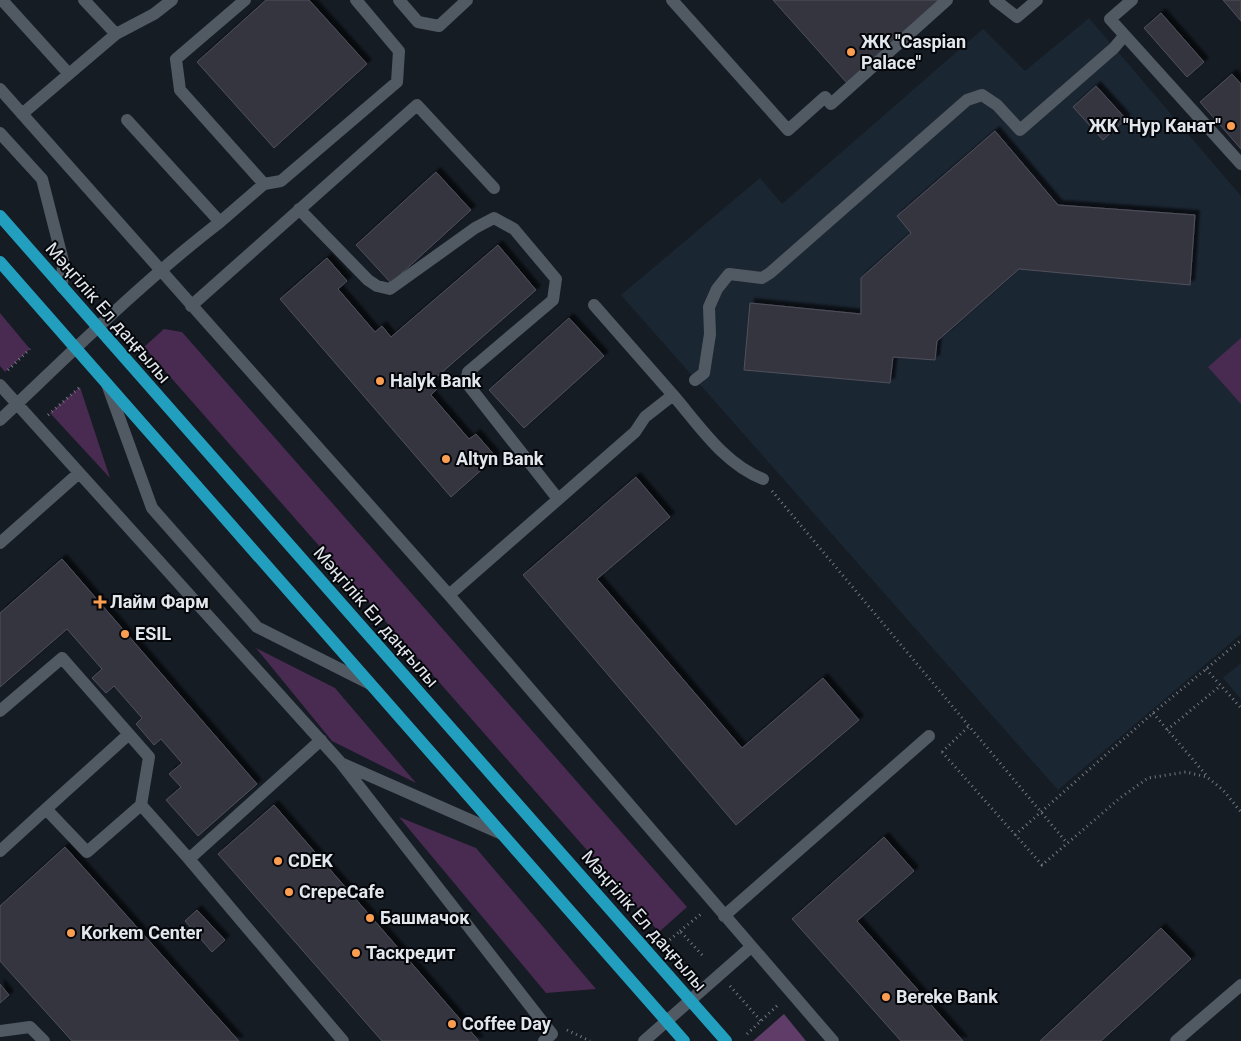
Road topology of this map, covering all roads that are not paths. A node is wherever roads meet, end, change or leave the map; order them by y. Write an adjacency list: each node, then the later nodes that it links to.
1 (2, 0): 15 (street)
2 (84, 0): 13 (street)
3 (172, 0): 13 (street)
4 (245, 0): 21 (street)
5 (356, 0): 21 (street)
6 (399, 0): 7 (street)
7 (467, 0)
8 (672, 0): 9 (street)
9 (946, 0)
10 (995, 0): 11 (street)
11 (1037, 0)
12 (1132, 0): 14 (street)
13 (116, 34): 15 (street)
14 (1124, 36): 20 (street); 33 (street)
15 (69, 74): 17 (street)
16 (0, 89): 17 (street)
17 (22, 114): 27 (street)
18 (127, 120): 25 (street)
19 (0, 133): 28 (street)
20 (1241, 164)
21 (264, 184): 25 (street)
22 (494, 188): 23 (street)
23 (299, 209): 30 (street); 41 (street)
24 (0, 216): 28 (main road, Мәңгілік Ел даңғылы)
25 (220, 222): 27 (street)
26 (0, 262): 32 (main road)
27 (160, 271): 30 (street); 31 (street)
28 (62, 287): 31 (main road, Мәңгілік Ел даңғылы)
29 (594, 305): 36 (street)
30 (191, 306): 43 (street)
31 (98, 326): 32 (street); 58 (main road, Мәңгілік Ел даңғылы)
32 (75, 346): 34 (main road); 37 (street)
33 (695, 380)
34 (106, 382): 44 (main road); 44 (street)
35 (0, 385): 37 (street)
36 (672, 395): 40 (street); 41 (street)
37 (17, 404): 38 (street); 39 (street)
38 (0, 420)
39 (79, 473): 42 (street); 48 (street)
40 (763, 479)
41 (558, 499): 43 (street)
42 (0, 543)
43 (449, 595): 55 (street)
44 (372, 685): 52 (main road)
45 (0, 712): 46 (street)
46 (128, 734): 50 (street); 51 (street)
47 (929, 736): 55 (street)
48 (321, 740): 49 (street); 54 (street)
49 (341, 763): 52 (street); 63 (street)
50 (140, 805): 51 (street); 54 (street)
51 (46, 808): 53 (street)
52 (502, 834): 59 (main road)
53 (0, 851)
54 (189, 859): 62 (street)
55 (724, 916): 56 (street)
56 (751, 947): 58 (street); 67 (street)
57 (1241, 985): 68 (street)
58 (690, 1001): 59 (street); 66 (main road, Мәңгілік Ел даңғылы)
59 (666, 1021): 64 (street); 65 (main road)
60 (0, 1031): 61 (street)
61 (44, 1041)
62 (343, 1041)
63 (544, 1041)
64 (644, 1041)
65 (684, 1041)
66 (726, 1041)
67 (833, 1041)
68 (1176, 1041)

